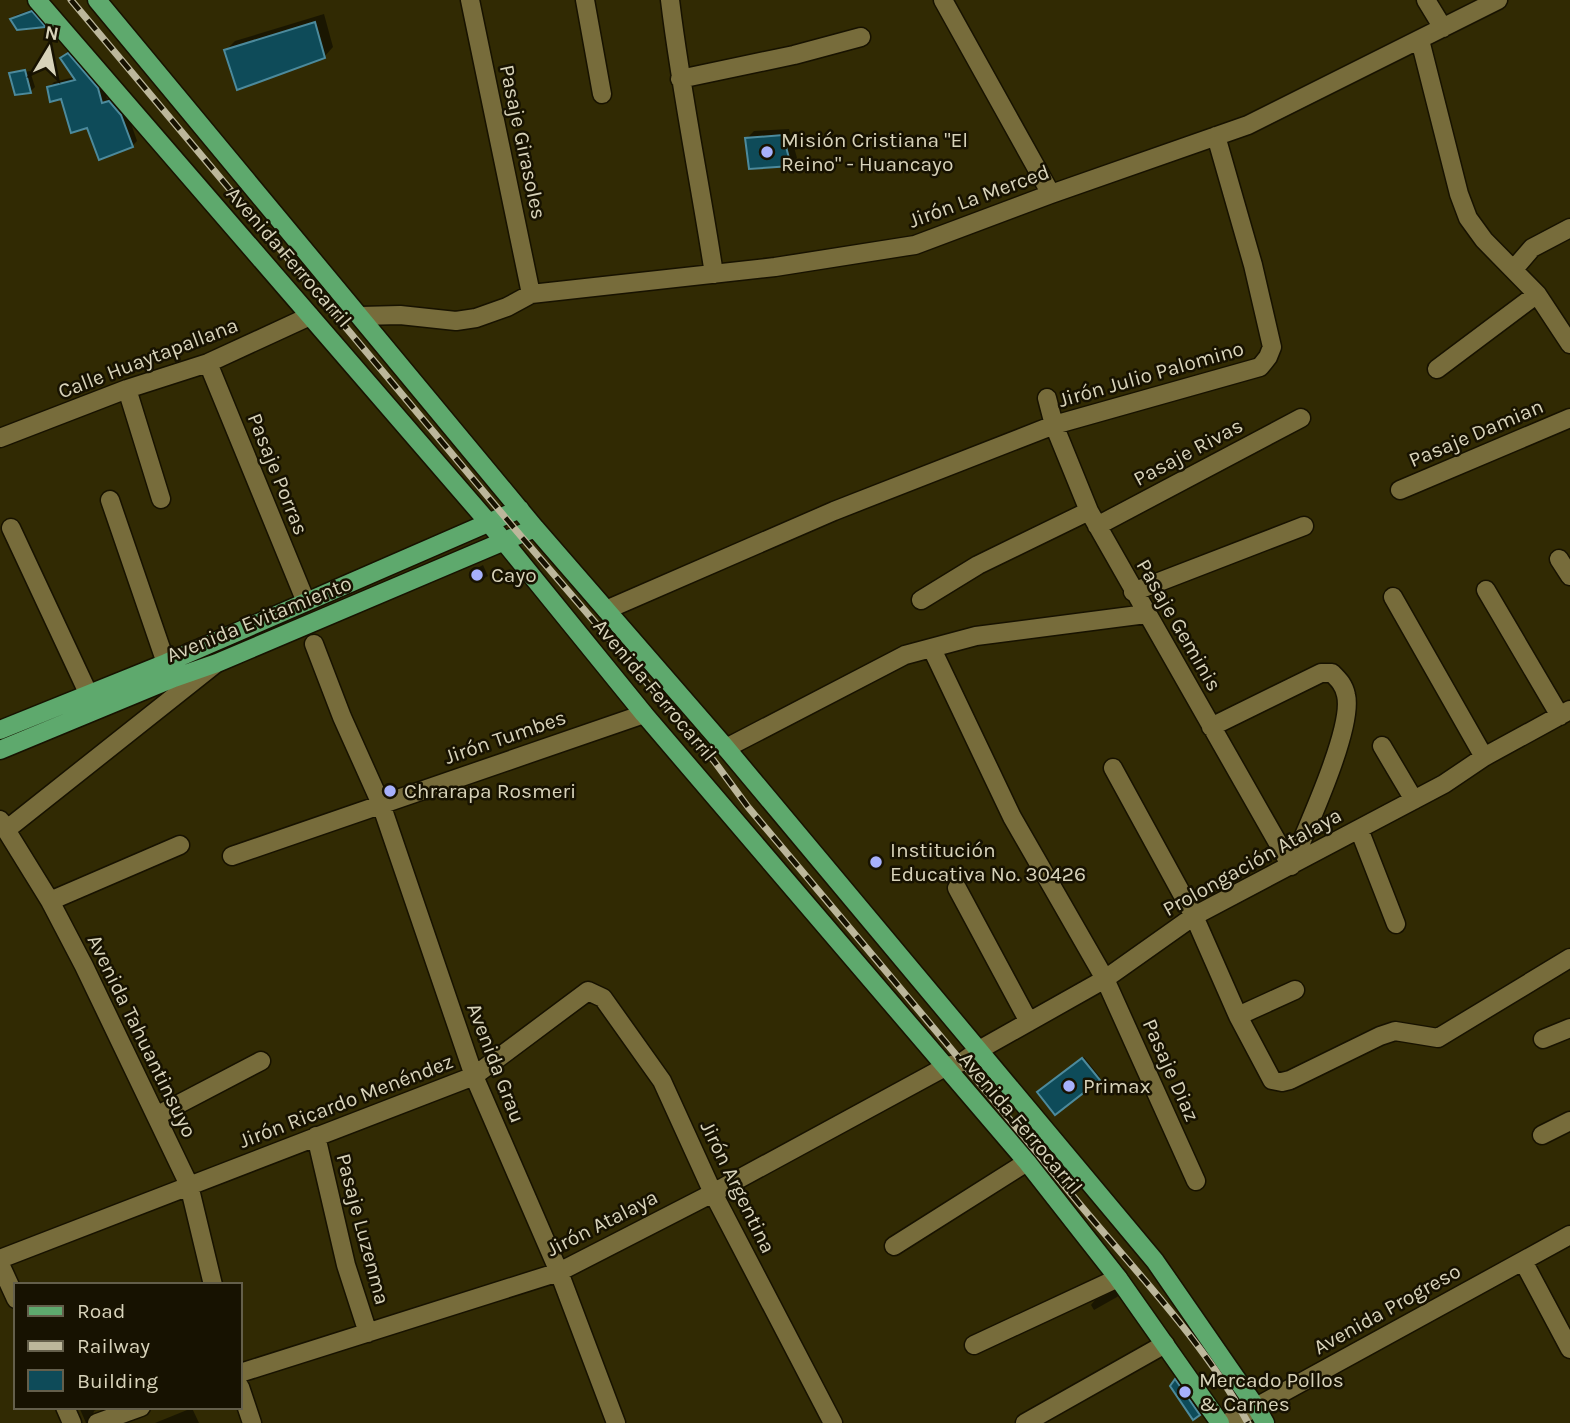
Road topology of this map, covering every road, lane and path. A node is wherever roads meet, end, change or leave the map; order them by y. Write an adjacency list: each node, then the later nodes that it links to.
1 (37, 0): 21 (main road, Avenida Ferrocarril)
2 (97, 0): 22 (main road, Avenida Ferrocarril)
3 (470, 0): 19 (street, Pasaje Girasoles)
4 (585, 0): 13 (street)
5 (670, 0): 12 (street)
6 (943, 0): 15 (street)
7 (1426, 0): 9 (street)
8 (1499, 0): 9 (street, Jirón La Merced)
9 (1443, 28): 11 (street, Jirón La Merced)
10 (861, 37): 12 (street)
11 (1420, 40): 14 (street, Jirón La Merced); 17 (street)
12 (680, 79): 18 (street)
13 (603, 93)
14 (1216, 136): 15 (street, Jirón La Merced); 30 (street, Jirón Julio Palomino)
15 (1051, 194): 18 (street, Jirón La Merced)
16 (1570, 228): 17 (street)
17 (1514, 269): 20 (street)
18 (714, 274): 19 (street, Jirón La Merced)
19 (530, 294): 22 (street, Jirón La Merced)
20 (1537, 295): 23 (street); 25 (street)
21 (310, 316): 24 (street, Calle Huaytapallana); 37 (main road, Avenida Ferrocarril)
22 (360, 316): 35 (main road, Avenida Ferrocarril)
23 (1570, 344)
24 (208, 363): 26 (street, Calle Huaytapallana); 48 (street, Pasaje Porras)
25 (1437, 369)
26 (127, 389): 31 (street, Calle Huaytapallana); 33 (street)
27 (1047, 398): 30 (street, Pasaje Geminis)
28 (1301, 418): 36 (street, Pasaje Rivas)
29 (1570, 418): 32 (street, Pasaje Damian)
30 (1054, 425): 36 (street, Pasaje Geminis); 49 (street, Jirón Julio Palomino)
31 (0, 438)
32 (1400, 490)
33 (161, 499)
34 (110, 500): 53 (street)
35 (520, 509): 37 (main road, Avenida Evitamiento); 40 (main road, Avenida Ferrocarril)
36 (1093, 519): 45 (street, Pasaje Geminis); 47 (street, Pasaje Rivas)
37 (489, 523): 41 (main road, Avenida Ferrocarril); 48 (main road, Avenida Evitamiento)
38 (1304, 526): 45 (street)
39 (11, 528): 55 (street)
40 (535, 528): 41 (main road, Avenida Evitamiento); 49 (main road, Avenida Ferrocarril)
41 (503, 543): 54 (main road, Avenida Evitamiento); 57 (main road, Avenida Ferrocarril)
42 (1559, 559): 43 (street)
43 (1570, 576)
44 (1486, 590): 56 (street)
45 (1133, 593): 50 (street, Pasaje Geminis)
46 (1393, 597): 63 (street)
47 (921, 600)
48 (306, 603): 53 (main road, Avenida Evitamiento)
49 (606, 610): 61 (main road, Avenida Ferrocarril)
50 (1146, 614): 52 (street); 58 (street, Pasaje Geminis)
51 (314, 644): 66 (street, Avenida Grau)
52 (932, 649): 61 (street); 77 (street, Pasaje Diaz)
53 (166, 663): 55 (main road, Avenida Evitamiento)
54 (217, 663): 62 (main road, Avenida Evitamiento); 67 (street)
55 (89, 695): 59 (main road, Avenida Evitamiento)
56 (1565, 713): 63 (street, Prolongación Atalaya)
57 (644, 714): 66 (street, Jirón Tumbes); 86 (main road, Avenida Ferrocarril)
58 (1211, 727): 71 (street, Pasaje Geminis); 71 (street)
59 (0, 730)
60 (1382, 746): 65 (street)
61 (726, 748): 84 (main road, Avenida Ferrocarril)
62 (0, 750)
63 (1484, 757): 65 (street, Prolongación Atalaya)
64 (1113, 768): 74 (street)
65 (1414, 800): 68 (street, Prolongación Atalaya)
66 (381, 804): 70 (street, Jirón Tumbes); 87 (street, Avenida Grau)
67 (3, 825): 73 (street, Avenida Tahuantinsuyo)
68 (1359, 829): 71 (street, Prolongación Atalaya); 75 (street)
69 (180, 845): 73 (street)
70 (232, 856)
71 (1291, 866): 74 (street, Prolongación Atalaya)
72 (957, 888): 81 (street)
73 (50, 901): 88 (street, Avenida Tahuantinsuyo)
74 (1194, 916): 77 (street, Prolongación Atalaya); 80 (street)
75 (1396, 923)
76 (1570, 958): 80 (street)
77 (1105, 979): 81 (street, Prolongación Atalaya); 93 (street, Pasaje Diaz)
78 (1295, 990): 80 (street)
79 (583, 993): 87 (street, Jirón Ricardo Menéndez); 95 (street, Jirón Argentina)
80 (1238, 1016)
81 (1029, 1022): 84 (street, Prolongación Atalaya)
82 (1570, 1028): 83 (street)
83 (1543, 1039)
84 (979, 1050): 86 (street, Prolongación Atalaya); 110 (main road, Avenida Ferrocarril)
85 (261, 1061): 88 (street)
86 (954, 1065): 92 (main road, Avenida Ferrocarril); 95 (street, Jirón Atalaya)
87 (474, 1076): 91 (street, Jirón Ricardo Menéndez); 100 (street, Avenida Grau)
88 (156, 1116): 94 (street, Avenida Tahuantinsuyo)
89 (1570, 1121): 90 (street)
90 (1542, 1135)
91 (316, 1136): 94 (street, Jirón Ricardo Menéndez); 104 (street, Pasaje Luzenma)
92 (1027, 1162): 97 (street); 101 (main road, Avenida Ferrocarril)
93 (1196, 1181)
94 (189, 1185): 99 (street, Jirón Ricardo Menéndez); 102 (street, Avenida Tahuantinsuyo)
95 (713, 1193): 100 (street, Jirón Atalaya); 115 (street, Jirón Argentina)
96 (1570, 1235): 98 (street, Avenida Progreso)
97 (894, 1245)
98 (1523, 1261): 107 (street); 110 (street, Avenida Progreso)
99 (0, 1262): 103 (street)
100 (559, 1272): 104 (street, Jirón Atalaya); 114 (street, Avenida Grau)
101 (1118, 1278): 105 (main road, Avenida Ferrocarril); 106 (street)
102 (213, 1283)
103 (14, 1294)
104 (368, 1333): 108 (street, Jirón Atalaya)
105 (1165, 1344): 116 (street); 117 (main road, Avenida Ferrocarril)
106 (974, 1345)
107 (1570, 1349)
108 (242, 1372)
109 (242, 1393): 113 (street)
110 (1256, 1406): 118 (street, Avenida Progreso); 119 (main road, Avenida Ferrocarril)
111 (136, 1409): 112 (street)
112 (97, 1423)
113 (252, 1423)
114 (616, 1423)
115 (833, 1423)
116 (1025, 1423)
117 (1220, 1423)
118 (1227, 1423)
119 (1265, 1423)

